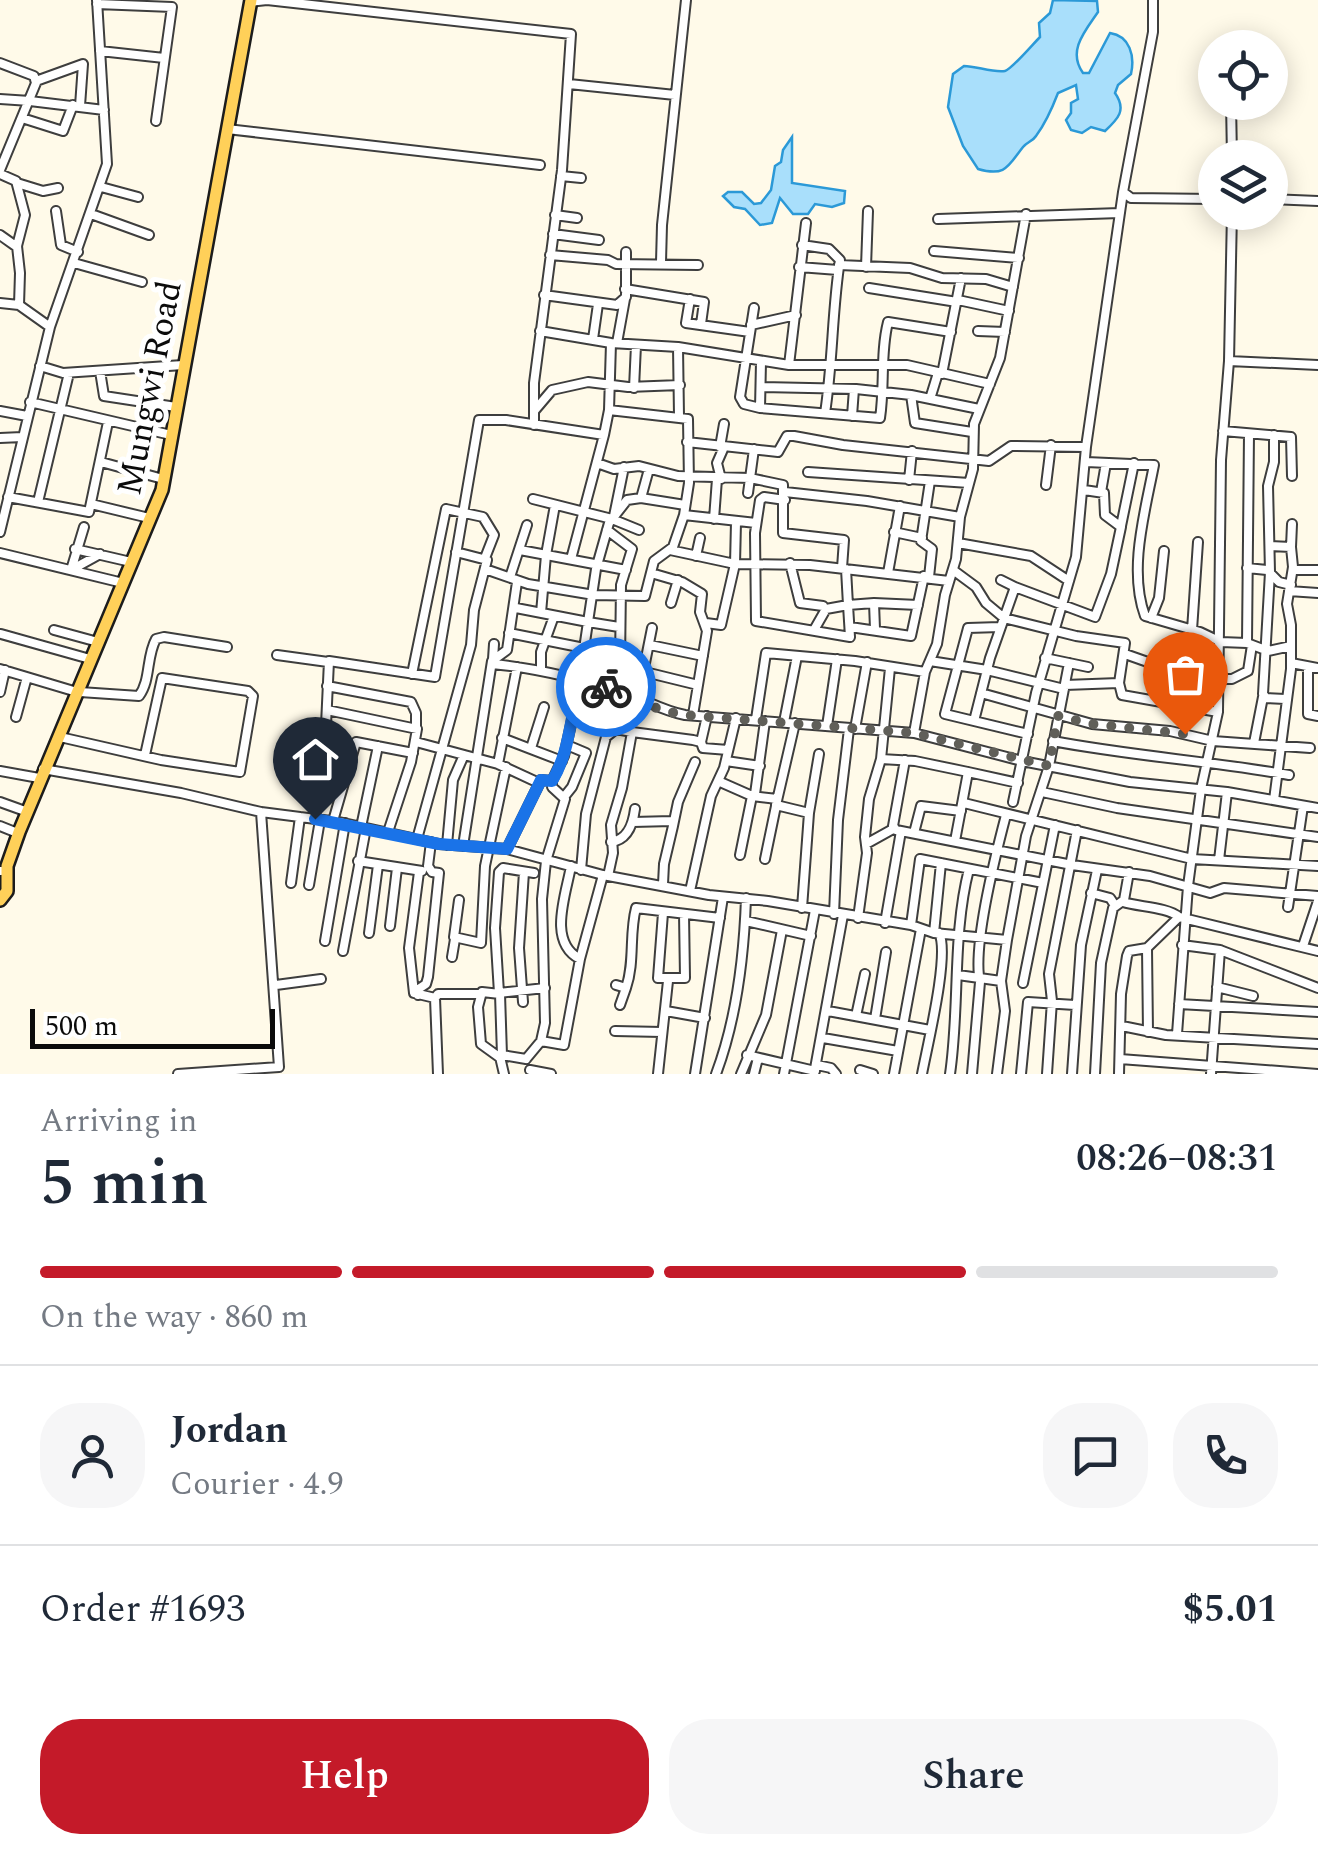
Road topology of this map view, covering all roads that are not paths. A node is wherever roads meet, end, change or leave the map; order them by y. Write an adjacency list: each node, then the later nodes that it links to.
1 (249, 0): 10 (street); 18 (main road, Mungwi Road)
2 (686, 0): 11 (street)
3 (1153, 0): 26 (street)
4 (97, 2): 5 (street); 6 (street)
5 (172, 4): 7 (street)
6 (100, 51): 7 (street); 15 (street)
7 (164, 58): 17 (street)
8 (0, 63): 9 (street)
9 (36, 81): 13 (street); 14 (street)
10 (569, 84): 11 (street); 21 (street)
11 (675, 95): 52 (street)
12 (0, 99): 13 (street)
13 (30, 101): 14 (street); 16 (street)
14 (76, 106): 15 (street); 16 (street)
15 (104, 110): 24 (street)
16 (22, 118): 20 (street)
17 (156, 122)
18 (226, 129): 19 (street); 87 (main road, Mungwi Road); 298 (main road, Mungwi Road)
19 (540, 165)
20 (0, 172): 23 (street)
21 (560, 176): 22 (street); 36 (street)
22 (582, 178)
23 (17, 183): 25 (street); 46 (street)
24 (101, 187): 27 (street); 34 (street)
25 (58, 188)
26 (1122, 192): 28 (street); 33 (street)
27 (138, 197)
28 (1198, 199)
29 (1288, 200): 30 (street)
30 (1318, 201)
31 (56, 210): 47 (street)
32 (868, 211): 57 (street)
33 (1120, 213): 35 (street); 132 (street)
34 (91, 214): 42 (street); 47 (street)
35 (1026, 214): 38 (street); 51 (street)
36 (555, 215): 37 (street); 41 (street)
37 (576, 218)
38 (938, 219)
39 (806, 223): 45 (street)
40 (1232, 230): 85 (street)
41 (552, 234): 44 (street); 50 (street)
42 (149, 235)
43 (0, 236): 46 (street)
44 (599, 240)
45 (802, 245): 56 (street); 58 (street)
46 (17, 247): 69 (street)
47 (78, 252): 53 (street)
48 (626, 252): 54 (street)
49 (934, 252): 51 (street)
50 (550, 255): 54 (street); 63 (street)
51 (1018, 258): 61 (street)
52 (661, 262): 54 (street); 55 (street)
53 (74, 263): 60 (street); 74 (street)
54 (625, 263): 64 (street)
55 (698, 264)
56 (799, 266): 58 (street); 72 (street)
57 (866, 266): 58 (street); 59 (street)
58 (839, 268): 91 (street)
59 (961, 278): 61 (street); 66 (street)
60 (142, 282)
61 (1014, 287): 71 (street)
62 (869, 288): 66 (street)
63 (544, 294): 68 (street); 76 (street)
64 (625, 294): 65 (street); 68 (street); 81 (street)
65 (690, 299): 73 (street); 73 (street)
66 (958, 301): 71 (street); 78 (street)
67 (0, 303): 69 (street)
68 (598, 304): 80 (street)
69 (19, 305): 74 (street)
70 (754, 308): 75 (street)
71 (1009, 312): 79 (street)
72 (796, 315): 75 (street); 88 (street)
73 (701, 324): 75 (street)
74 (50, 327): 90 (street)
75 (750, 328): 84 (street)
76 (540, 331): 80 (street); 109 (street)
77 (978, 331): 79 (street)
78 (951, 332): 92 (street); 95 (street)
79 (1005, 332): 96 (street)
80 (593, 339): 81 (street)
81 (614, 343): 82 (street); 98 (street)
82 (636, 345): 83 (street); 100 (street)
83 (678, 347): 84 (street); 97 (street)
84 (746, 359): 86 (street); 108 (street)
85 (1229, 361): 89 (street); 121 (street)
86 (762, 362): 88 (street); 99 (street)
87 (183, 365): 93 (street); 107 (main road, Mungwi Road)
88 (789, 365): 91 (street)
89 (1318, 365)
90 (40, 366): 94 (street); 106 (street)
91 (831, 366): 92 (street); 101 (street)
92 (885, 366): 95 (street); 103 (street)
93 (100, 371): 94 (street); 107 (street)
94 (69, 373): 113 (street)
95 (940, 373): 96 (street); 105 (street)
96 (990, 384): 111 (street)
97 (680, 385): 100 (street); 116 (street)
98 (610, 386): 100 (street); 109 (street); 110 (street)
99 (762, 387): 101 (street); 108 (street)
100 (634, 388)
101 (829, 388): 102 (street); 114 (street)
102 (854, 389): 103 (street); 117 (street)
103 (883, 392): 104 (street); 117 (street)
104 (911, 396): 105 (street); 122 (street)
105 (930, 399): 111 (street)
106 (30, 402): 113 (street); 115 (street)
107 (176, 407): 124 (main road, Mungwi Road)
108 (760, 408): 114 (street)
109 (535, 410): 120 (street)
110 (609, 410): 116 (street); 125 (street)
111 (978, 410): 122 (street)
112 (0, 412): 115 (street)
113 (61, 412): 118 (street); 160 (street)
114 (825, 413): 117 (street)
115 (26, 416): 127 (street)
116 (679, 416): 129 (street)
117 (852, 416)
118 (108, 422): 124 (street); 136 (street)
119 (724, 424): 131 (street)
120 (534, 425): 125 (street); 166 (street)
121 (1223, 431): 123 (street); 255 (street)
122 (972, 432): 135 (street)
123 (1249, 434): 126 (street); 206 (street)
124 (170, 435): 147 (main road, Mungwi Road)
125 (604, 435): 138 (street)
126 (1274, 435): 144 (street); 187 (street)
127 (22, 437): 128 (street); 156 (street)
128 (0, 438)
129 (687, 442): 131 (street); 145 (street)
130 (1050, 445): 132 (street); 135 (street); 152 (street)
131 (722, 447): 133 (street); 148 (street)
132 (1086, 447): 137 (street)
133 (754, 449): 134 (street); 146 (street)
134 (912, 451): 135 (street); 149 (street)
135 (973, 458): 151 (street)
136 (100, 462): 147 (street); 161 (street)
137 (1086, 462): 139 (street); 153 (street)
138 (597, 463): 141 (street); 168 (street)
139 (1106, 463): 140 (street); 154 (street)
140 (1134, 463): 177 (street); 239 (street)
141 (624, 467): 142 (street); 170 (street)
142 (649, 469): 145 (street); 159 (street)
143 (808, 472): 149 (street)
144 (1292, 476)
145 (689, 478): 148 (street); 164 (street)
146 (750, 478): 148 (street); 155 (street); 157 (street)
147 (163, 479): 171 (main road, Mungwi Road)
148 (719, 479): 172 (street)
149 (910, 480): 150 (street)
150 (930, 481): 151 (street); 167 (street)
151 (970, 483): 169 (street)
152 (1046, 484)
153 (1084, 490): 154 (street); 221 (street)
154 (1102, 492): 177 (street)
155 (748, 493)
156 (8, 496): 160 (street); 165 (street)
157 (785, 496): 163 (street); 174 (street); 205 (street)
158 (532, 498): 162 (street)
159 (641, 498): 164 (street); 170 (street)
160 (38, 502): 161 (street)
161 (91, 504): 171 (street)
162 (554, 504): 168 (street); 196 (street)
163 (900, 506): 167 (street); 182 (street)
164 (684, 510): 172 (street); 191 (street)
165 (2, 511): 181 (street)
166 (463, 511): 193 (street); 198 (street); 287 (street)
167 (926, 511): 169 (street); 184 (street)
168 (584, 513): 170 (street); 199 (street)
169 (960, 516): 186 (street)
170 (613, 517): 179 (street); 180 (street)
171 (149, 518): 200 (main road, Mungwi Road)
172 (714, 519): 173 (street)
173 (736, 522): 174 (street); 202 (street)
174 (756, 523): 203 (street)
175 (1292, 524): 188 (street)
176 (528, 525): 190 (street)
177 (1121, 526): 234 (street)
178 (84, 527): 189 (street)
179 (607, 530): 201 (street); 209 (street)
180 (640, 530)
181 (0, 532)
182 (894, 532): 184 (street); 213 (street)
183 (700, 538): 197 (street)
184 (922, 538): 216 (street)
185 (1198, 542): 249 (street)
186 (958, 543): 210 (street); 221 (street)
187 (1270, 546): 188 (street); 214 (street)
188 (1291, 547): 211 (street)
189 (76, 549): 195 (street); 208 (street)
190 (520, 550): 196 (street); 217 (street)
191 (670, 550): 197 (street); 215 (street)
192 (1164, 551): 239 (street)
193 (456, 552): 198 (street); 287 (street)
194 (0, 553): 208 (street)
195 (100, 554): 200 (street); 208 (street)
196 (546, 555): 199 (street); 223 (street)
197 (696, 556): 202 (street)
198 (485, 558): 207 (street)
199 (571, 559): 201 (street)
200 (131, 562): 222 (main road, Mungwi Road)
201 (598, 564): 209 (street); 227 (street)
202 (735, 564): 203 (street); 241 (street)
203 (755, 564): 204 (street); 246 (street)
204 (790, 564): 205 (street); 232 (street)
205 (844, 568): 213 (street); 233 (street)
206 (1247, 568): 214 (street); 257 (street)
207 (485, 569): 217 (street); 337 (street)
208 (71, 570): 222 (street)
209 (626, 570): 228 (street)
210 (953, 570): 220 (street); 238 (street)
211 (1292, 570): 212 (street); 225 (street)
212 (1318, 570)
213 (888, 572): 216 (street)
214 (1270, 572): 225 (street); 262 (street)
215 (650, 573): 218 (street); 228 (street)
216 (927, 576): 220 (street); 231 (street)
217 (514, 580): 223 (street); 235 (street)
218 (678, 580): 229 (street); 241 (street)
219 (1002, 580): 224 (street)
220 (949, 581): 271 (street)
221 (1069, 581): 234 (street)
222 (123, 583): 254 (main road, Mungwi Road)
223 (544, 586): 227 (street); 236 (street)
224 (1015, 588): 234 (street); 238 (street)
225 (1290, 588): 226 (street); 259 (street)
226 (1318, 593)
227 (594, 594): 228 (street); 240 (street)
228 (620, 596): 242 (street)
229 (671, 603)
230 (874, 603): 231 (street); 233 (street); 247 (street)
231 (918, 605): 247 (street)
232 (823, 606)
233 (848, 606): 246 (street); 250 (street)
234 (1062, 606): 248 (street)
235 (516, 608): 236 (street); 252 (street)
236 (541, 613): 237 (street)
237 (554, 616): 240 (street); 253 (street)
238 (1004, 618): 243 (street); 248 (street)
239 (1151, 618): 249 (street)
240 (588, 622): 242 (street); 261 (street)
241 (706, 623): 266 (street)
242 (619, 627): 265 (street)
243 (1000, 627): 277 (street); 283 (street)
244 (652, 628): 258 (street)
245 (54, 630): 254 (street)
246 (814, 630): 250 (street)
247 (875, 630): 250 (street)
248 (1054, 630): 264 (street); 268 (street)
249 (1192, 630): 255 (street)
250 (850, 632): 270 (street)
251 (1, 634): 269 (street)
252 (509, 634): 253 (street); 273 (street)
253 (546, 641): 261 (street); 284 (street)
254 (98, 642): 269 (main road, Mungwi Road)
255 (1221, 642): 257 (street); 291 (street)
256 (494, 644): 273 (street)
257 (1250, 644): 262 (street); 291 (street)
258 (650, 645): 266 (street); 285 (street)
259 (1291, 646): 262 (street); 275 (street)
260 (227, 647): 298 (street)
261 (584, 649): 265 (street)
262 (1266, 650): 300 (street)
263 (277, 654): 272 (street)
264 (1125, 654): 291 (street); 292 (street)
265 (619, 655): 296 (street)
266 (703, 656): 293 (street)
267 (796, 656): 270 (street); 313 (street); 315 (street)
268 (1046, 658): 276 (street); 290 (street)
269 (90, 659): 298 (main road, Mungwi Road)
270 (842, 659): 274 (street); 317 (street)
271 (930, 661): 277 (street); 286 (street)
272 (328, 662): 287 (street); 294 (street)
273 (492, 662): 278 (street); 343 (street)
274 (866, 662): 281 (street); 319 (street)
275 (1291, 663): 280 (street); 302 (street)
276 (1069, 664): 279 (street); 295 (street)
277 (958, 665): 283 (street); 314 (street)
278 (518, 667): 284 (street); 325 (street)
279 (1088, 667)
280 (1313, 667): 310 (street)
281 (890, 668): 286 (street); 320 (street)
282 (3, 670): 288 (street); 297 (street)
283 (987, 670): 290 (street); 299 (street)
284 (541, 672): 289 (street)
285 (646, 672): 293 (street); 301 (street)
286 (924, 672): 322 (street)
287 (412, 674)
288 (28, 677): 298 (street); 311 (street)
289 (581, 679): 296 (street); 331 (street)
290 (1040, 681): 295 (street); 304 (street)
291 (1218, 681): 306 (street)
292 (1120, 683): 295 (street); 306 (street)
293 (698, 685): 307 (street)
294 (327, 686): 305 (street); 318 (street)
295 (1064, 687): 309 (street)
296 (612, 689): 301 (street)
297 (0, 692)
298 (78, 692): 324 (main road, Mungwi Road); 356 (main road, Mungwi Road)
299 (982, 693): 304 (street); 314 (street)
300 (1263, 697): 302 (street); 330 (street)
301 (638, 698): 307 (street)
302 (1285, 699): 333 (street)
303 (544, 707): 335 (street)
304 (1033, 708): 309 (street); 323 (street)
305 (327, 710): 318 (street); 382 (street)
306 (1218, 712): 326 (street)
307 (693, 715): 308 (street)
308 (707, 716): 312 (street); 328 (street)
309 (1058, 716): 326 (street); 329 (street)
310 (1318, 716)
311 (16, 717)
312 (736, 718): 313 (street); 338 (street)
313 (760, 720): 315 (street); 352 (street)
314 (974, 721): 323 (street)
315 (784, 722): 316 (street)
316 (795, 723): 317 (street); 372 (street)
317 (827, 726): 319 (street)
318 (416, 728): 327 (street)
319 (852, 729): 320 (street); 457 (street)
320 (885, 731): 322 (street); 344 (street)
321 (632, 732): 328 (street); 405 (street); 430 (street)
322 (914, 733): 349 (street)
323 (1028, 734): 349 (street)
324 (60, 737): 342 (street); 356 (main road, Mungwi Road)
325 (502, 738): 335 (street); 351 (street)
326 (1213, 740): 330 (street); 346 (street)
327 (416, 742): 337 (street); 339 (street)
328 (701, 742): 338 (street)
329 (1052, 742): 334 (street); 353 (street)
330 (1254, 743): 333 (street)
331 (567, 745): 347 (street); 368 (street)
332 (378, 746): 339 (street); 384 (street); 393 (street)
333 (1282, 746): 336 (street); 358 (street)
334 (1084, 747): 346 (street); 354 (street)
335 (531, 748): 347 (street)
336 (1310, 748)
337 (442, 749): 340 (street); 402 (street)
338 (728, 750): 348 (street)
339 (413, 753): 397 (street)
340 (464, 754): 343 (street); 407 (street)
341 (820, 754): 379 (street)
342 (145, 755): 342 (street)
343 (478, 758): 351 (street); 408 (street)
344 (881, 759): 345 (street); 406 (street)
345 (905, 760): 357 (street); 394 (street)
346 (1208, 760): 358 (street); 364 (street)
347 (562, 761): 360 (street)
348 (726, 761): 352 (street); 361 (street)
349 (1022, 761): 353 (street); 362 (street)
350 (695, 762): 389 (street)
351 (502, 765): 363 (street); 409 (street)
352 (760, 766): 367 (street)
353 (1049, 766): 354 (street); 365 (street)
354 (1078, 770): 364 (street)
355 (0, 771): 356 (street)
356 (43, 772): 377 (main road, Mungwi Road); 378 (street); 435 (main road, Mungwi Road)
357 (968, 772): 362 (street); 374 (street)
358 (1278, 772): 359 (street); 369 (street)
359 (1289, 774)
360 (552, 781): 363 (street); 368 (street)
361 (718, 782): 367 (street); 443 (street)
362 (1018, 783): 371 (street)
363 (539, 784): 411 (street)
364 (1202, 788): 366 (street); 383 (street)
365 (1042, 792): 383 (street); 386 (street)
366 (1227, 792): 369 (street); 387 (street)
367 (752, 796): 372 (street); 414 (street)
368 (564, 797): 417 (street)
369 (1274, 800): 373 (street)
370 (0, 802): 377 (street)
371 (1013, 802)
372 (776, 803): 379 (street); 415 (street)
373 (1303, 806): 375 (street); 400 (street)
374 (963, 807): 380 (street); 399 (street); 403 (street)
375 (1318, 808)
376 (635, 809): 385 (street)
377 (24, 811): 396 (main road, Mungwi Road)
378 (261, 812): 381 (street); 493 (street)
379 (808, 813): 453 (street)
380 (1006, 815): 386 (street); 392 (street)
381 (300, 818): 382 (street); 438 (street)
382 (318, 819): 384 (street); 441 (street)
383 (1198, 820): 387 (street); 416 (street)
384 (334, 821): 388 (street)
385 (633, 822): 389 (street); 405 (street)
386 (1030, 822): 390 (street); 398 (street)
387 (1222, 822): 400 (street); 419 (street)
388 (344, 823): 393 (street); 473 (street)
389 (673, 824): 440 (street)
390 (1055, 825): 395 (street); 418 (street)
391 (0, 826): 396 (street)
392 (1003, 826): 398 (street); 412 (street)
393 (364, 828): 397 (street); 420 (street)
394 (897, 830): 399 (street); 406 (street); 462 (street)
395 (1077, 830): 416 (street); 424 (street)
396 (15, 832): 410 (main road, Mungwi Road)
397 (388, 832): 402 (street)
398 (1027, 832): 413 (street)
399 (914, 833): 403 (street)
400 (1300, 836): 401 (street); 422 (street)
401 (1318, 837)
402 (417, 839): 404 (street)
403 (956, 841): 412 (street)
404 (431, 842): 407 (street); 429 (street)
405 (611, 842): 436 (street)
406 (866, 844): 460 (street)
407 (447, 845): 408 (street)
408 (462, 846): 409 (street)
409 (488, 846): 411 (street); 472 (street)
410 (4, 849): 435 (main road, Mungwi Road)
411 (507, 849): 417 (street)
412 (998, 850): 413 (street); 434 (street)
413 (1023, 854): 418 (street); 437 (street)
414 (740, 855)
415 (765, 859)
416 (1192, 859): 419 (street); 442 (street)
417 (546, 860): 425 (street); 495 (street)
418 (1049, 860): 424 (street); 439 (street)
419 (1219, 860): 422 (street)
420 (358, 861): 423 (street); 479 (street)
421 (941, 863): 428 (street); 463 (street); 467 (street)
422 (1295, 864): 426 (street); 445 (street)
423 (378, 865): 427 (street); 468 (street)
424 (1072, 865): 431 (street); 482 (street)
425 (571, 866): 430 (street); 485 (street)
426 (1318, 866)
427 (397, 868): 432 (street); 464 (street)
428 (969, 869): 434 (street); 469 (street)
429 (429, 870): 432 (street); 501 (street)
430 (582, 870): 436 (street)
431 (1097, 870): 433 (street); 444 (street)
432 (418, 872): 501 (street)
433 (1129, 872): 442 (street); 451 (street)
434 (992, 874): 437 (street); 471 (street)
435 (1, 876): 447 (main road)
436 (606, 876): 440 (street); 485 (street)
437 (1018, 878): 439 (street); 474 (street)
438 (291, 883)
439 (1043, 883): 478 (street)
440 (663, 884): 443 (street)
441 (309, 885)
442 (1188, 886): 445 (street); 458 (street)
443 (690, 890): 446 (street)
444 (1092, 893): 451 (street); 509 (street)
445 (1291, 894): 449 (street); 452 (street)
446 (723, 897): 448 (street); 459 (street)
447 (0, 898)
448 (746, 898): 453 (street); 461 (street)
449 (1318, 899): 476 (street)
450 (459, 900): 472 (street)
451 (1119, 903): 458 (street); 517 (street)
452 (1288, 907)
453 (802, 908): 454 (street)
454 (815, 910): 457 (street); 470 (street)
455 (663, 913): 456 (street); 490 (street); 508 (street)
456 (684, 914): 459 (street); 490 (street)
457 (839, 914): 460 (street); 512 (street)
458 (1182, 917): 475 (street); 476 (street); 477 (street)
459 (720, 918): 515 (street)
460 (858, 918): 462 (street)
461 (746, 921): 466 (street); 545 (street)
462 (885, 923): 463 (street)
463 (911, 925): 465 (street)
464 (390, 926)
465 (921, 929): 467 (street); 518 (street)
466 (782, 930): 470 (street); 530 (street)
467 (937, 933): 469 (street); 498 (street)
468 (369, 934)
469 (960, 934): 471 (street); 487 (street)
470 (811, 936): 535 (street)
471 (981, 936): 474 (street); 488 (street)
472 (455, 939): 484 (street)
473 (325, 941)
474 (1006, 944): 478 (street); 491 (street)
475 (1182, 946): 483 (street); 507 (street)
476 (1304, 946): 480 (street)
477 (1147, 948): 519 (street); 523 (street)
478 (1030, 950): 482 (street); 492 (street)
479 (344, 951)
480 (1318, 951)
481 (886, 952): 516 (street)
482 (1054, 952): 506 (street)
483 (1222, 954): 494 (street); 496 (street)
484 (452, 957)
485 (580, 959): 527 (street)
486 (865, 974): 514 (street)
487 (958, 975): 488 (street); 500 (street)
488 (980, 977): 491 (street); 552 (street)
489 (321, 978): 493 (street)
490 (668, 980): 511 (street)
491 (1001, 981): 553 (street)
492 (1024, 983)
493 (276, 985): 539 (street)
494 (1217, 987): 503 (street); 510 (street)
495 (546, 988): 497 (street); 527 (street)
496 (1318, 988)
497 (521, 989): 499 (street); 499 (street); 505 (street)
498 (937, 992): 500 (street); 520 (street)
499 (499, 993): 502 (street); 531 (street)
500 (958, 993): 551 (street)
501 (418, 994): 504 (street)
502 (480, 994): 504 (street); 531 (street)
503 (1252, 996)
504 (435, 998): 540 (street)
505 (523, 1002)
506 (1052, 1002): 509 (street); 554 (street); 555 (street)
507 (1179, 1004): 510 (street); 524 (street)
508 (620, 1005)
509 (1075, 1005): 556 (street)
510 (1216, 1007): 513 (street); 525 (street)
511 (666, 1011): 515 (street); 522 (street)
512 (828, 1011): 514 (street); 526 (street)
513 (1318, 1012)
514 (856, 1016): 516 (street)
515 (705, 1018): 544 (street)
516 (875, 1020): 518 (street)
517 (1098, 1022): 519 (street); 557 (street)
518 (903, 1025): 520 (street); 529 (street)
519 (1122, 1025): 523 (street); 534 (street)
520 (930, 1030): 550 (street)
521 (614, 1031): 522 (street)
522 (662, 1032): 543 (street)
523 (1148, 1032): 524 (street)
524 (1177, 1034): 525 (street)
525 (1214, 1036): 528 (street); 537 (street)
526 (823, 1038): 529 (street); 536 (street)
527 (541, 1041): 533 (street)
528 (1318, 1044)
529 (898, 1051): 549 (street)
530 (748, 1054): 532 (street); 546 (street)
531 (501, 1056): 533 (street); 541 (street)
532 (758, 1058): 535 (street); 547 (street)
533 (526, 1059): 538 (street)
534 (1120, 1059): 537 (street); 558 (street)
535 (785, 1069): 536 (street)
536 (815, 1070): 548 (street)
537 (1211, 1071): 559 (street)
538 (530, 1072): 542 (street)
539 (178, 1074)
540 (438, 1074)
541 (504, 1074)
542 (551, 1074)
543 (658, 1074)
544 (695, 1074)
545 (716, 1074)
546 (741, 1074)
547 (754, 1074)
548 (836, 1074)
549 (894, 1074)
550 (922, 1074)
551 (950, 1074)
552 (972, 1074)
553 (997, 1074)
554 (1022, 1074)
555 (1048, 1074)
556 (1072, 1074)
557 (1095, 1074)
558 (1119, 1074)
559 (1318, 1074)

